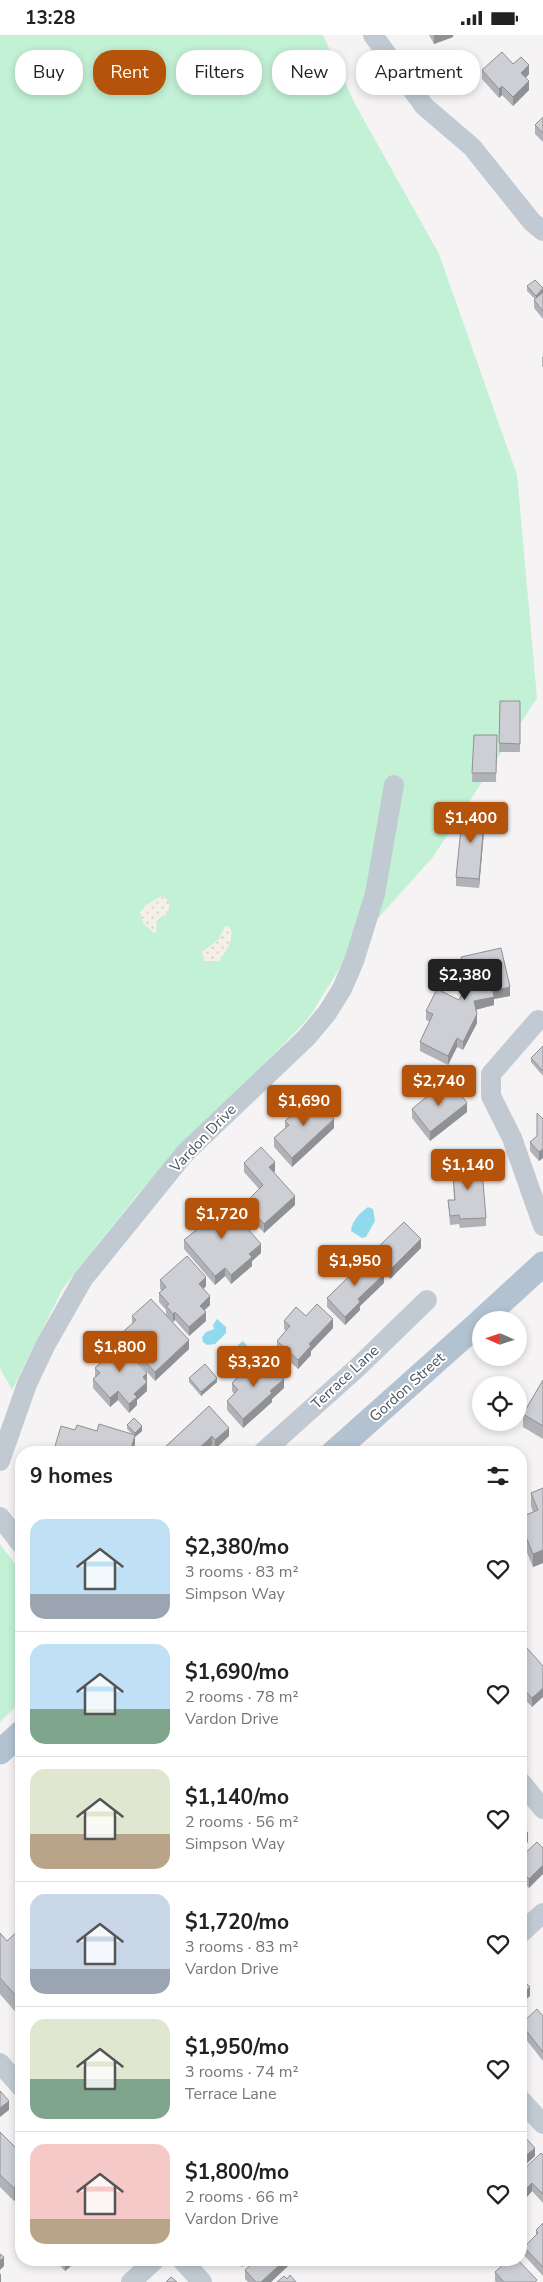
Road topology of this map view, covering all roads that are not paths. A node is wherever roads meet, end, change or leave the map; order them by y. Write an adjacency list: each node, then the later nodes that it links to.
1 (373, 35): 2 (street)
2 (543, 231)
3 (394, 785): 12 (street, Vardon Drive)
4 (538, 1020): 5 (street)
5 (543, 1226)
6 (543, 1264): 8 (main road, Gordon Street)
7 (427, 1300): 10 (street, Terrace Lane)
8 (492, 1311)
9 (472, 1329): 11 (main road, Gordon Street)
10 (270, 1446)
11 (341, 1446)
12 (0, 1461)
13 (0, 1517): 14 (street)
14 (15, 1536)
15 (15, 1738): 16 (main road)
16 (0, 1752)
17 (527, 1789): 18 (street)
18 (543, 1809)
19 (543, 1913): 20 (street)
20 (527, 1928)
21 (0, 2063): 22 (street)
22 (15, 2080)
23 (527, 2107): 24 (street)
24 (543, 2124)
25 (148, 2266): 27 (street)
26 (187, 2266): 28 (street)
27 (131, 2282)
28 (202, 2282)

